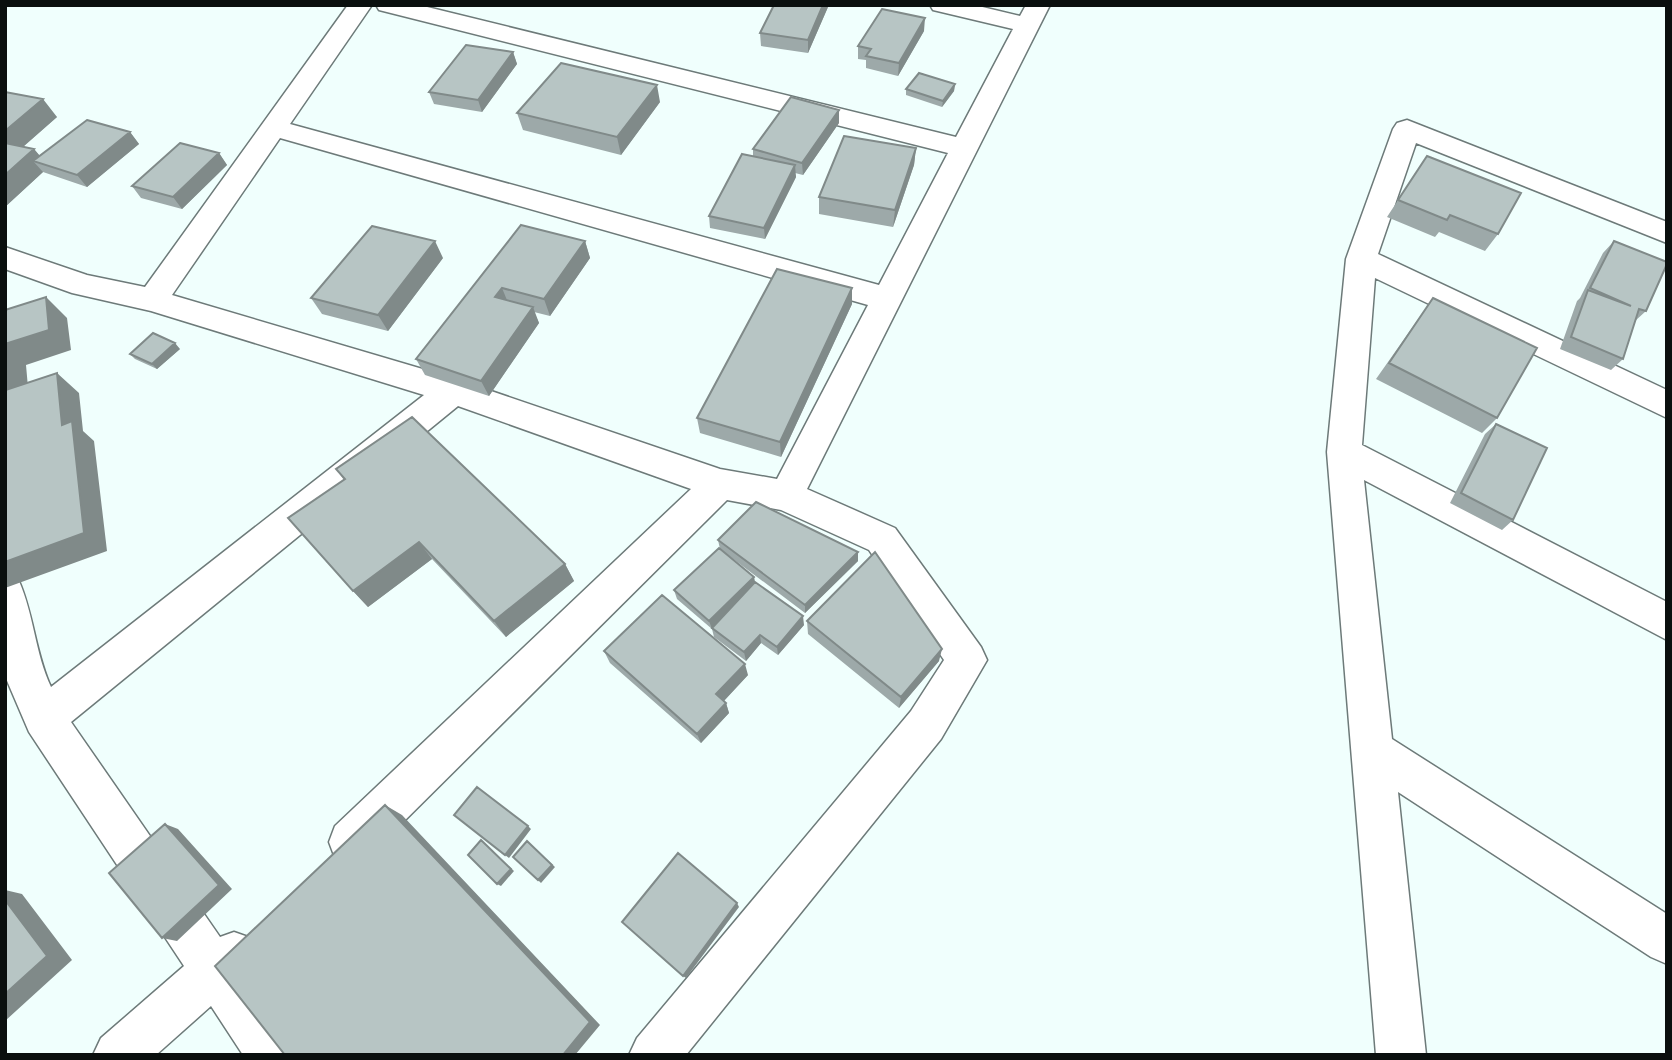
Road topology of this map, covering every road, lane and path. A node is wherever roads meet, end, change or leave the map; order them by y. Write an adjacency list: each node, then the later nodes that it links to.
1 (360, 5): 5 (street)
2 (388, 5): 6 (street)
3 (942, 5): 4 (street)
4 (1033, 15): 6 (street)
5 (274, 128): 10 (street); 11 (street)
6 (965, 148): 10 (street)
7 (1667, 233): 9 (street)
8 (5, 258): 11 (street)
9 (1362, 259): 13 (street); 14 (street)
10 (887, 299): 16 (street)
11 (152, 300): 12 (street)
12 (453, 391): 15 (street); 20 (street)
13 (1667, 405)
14 (1344, 452): 18 (street); 21 (street)
15 (720, 484): 16 (street); 22 (street)
16 (786, 496): 28 (street)
17 (5, 593): 19 (street)
18 (1667, 622)
19 (13, 669): 20 (street)
20 (44, 718): 25 (street)
21 (1374, 752): 24 (street); 29 (street)
22 (328, 864)
23 (258, 932): 25 (street)
24 (1667, 941)
25 (218, 971): 26 (street); 27 (street)
26 (118, 1055)
27 (272, 1055)
28 (654, 1055)
29 (1401, 1055)

